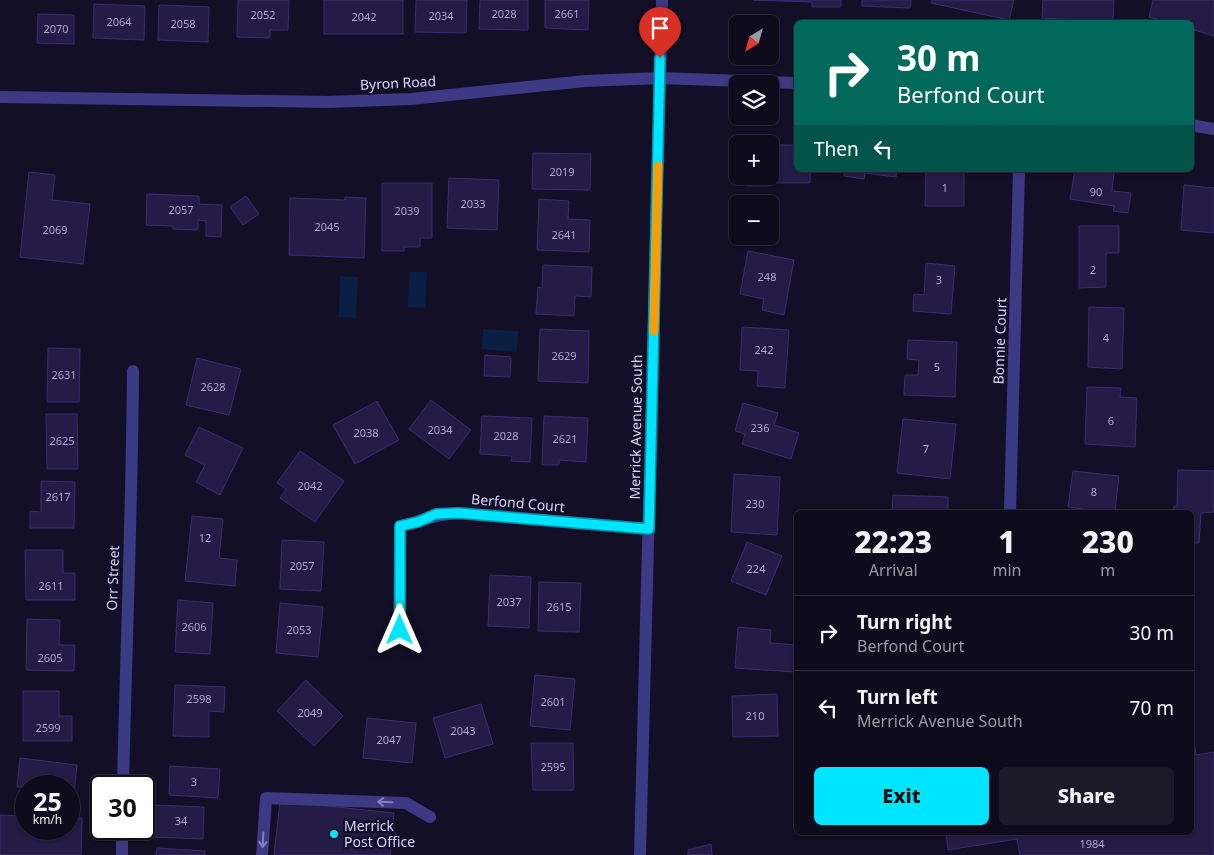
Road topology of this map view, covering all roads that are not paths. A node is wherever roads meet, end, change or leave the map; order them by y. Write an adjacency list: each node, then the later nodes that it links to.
1 (662, 0): 2 (street, Merrick Avenue South)
2 (660, 78): 3 (street, Byron Road); 4 (street, Byron Road); 10 (street, Merrick Avenue South)
3 (794, 83)
4 (0, 97)
5 (1194, 126): 6 (street)
6 (1214, 129)
7 (1019, 172): 9 (street, Bonnie Court)
8 (133, 370): 12 (street, Orr Street)
9 (1010, 510)
10 (649, 529): 11 (street, Berfond Court); 17 (street, Merrick Avenue South)
11 (400, 630)
12 (123, 775)
13 (430, 817): 16 (street, one-way to 16)
14 (122, 840): 15 (street)
15 (122, 855)
16 (262, 855)
17 (640, 855)

